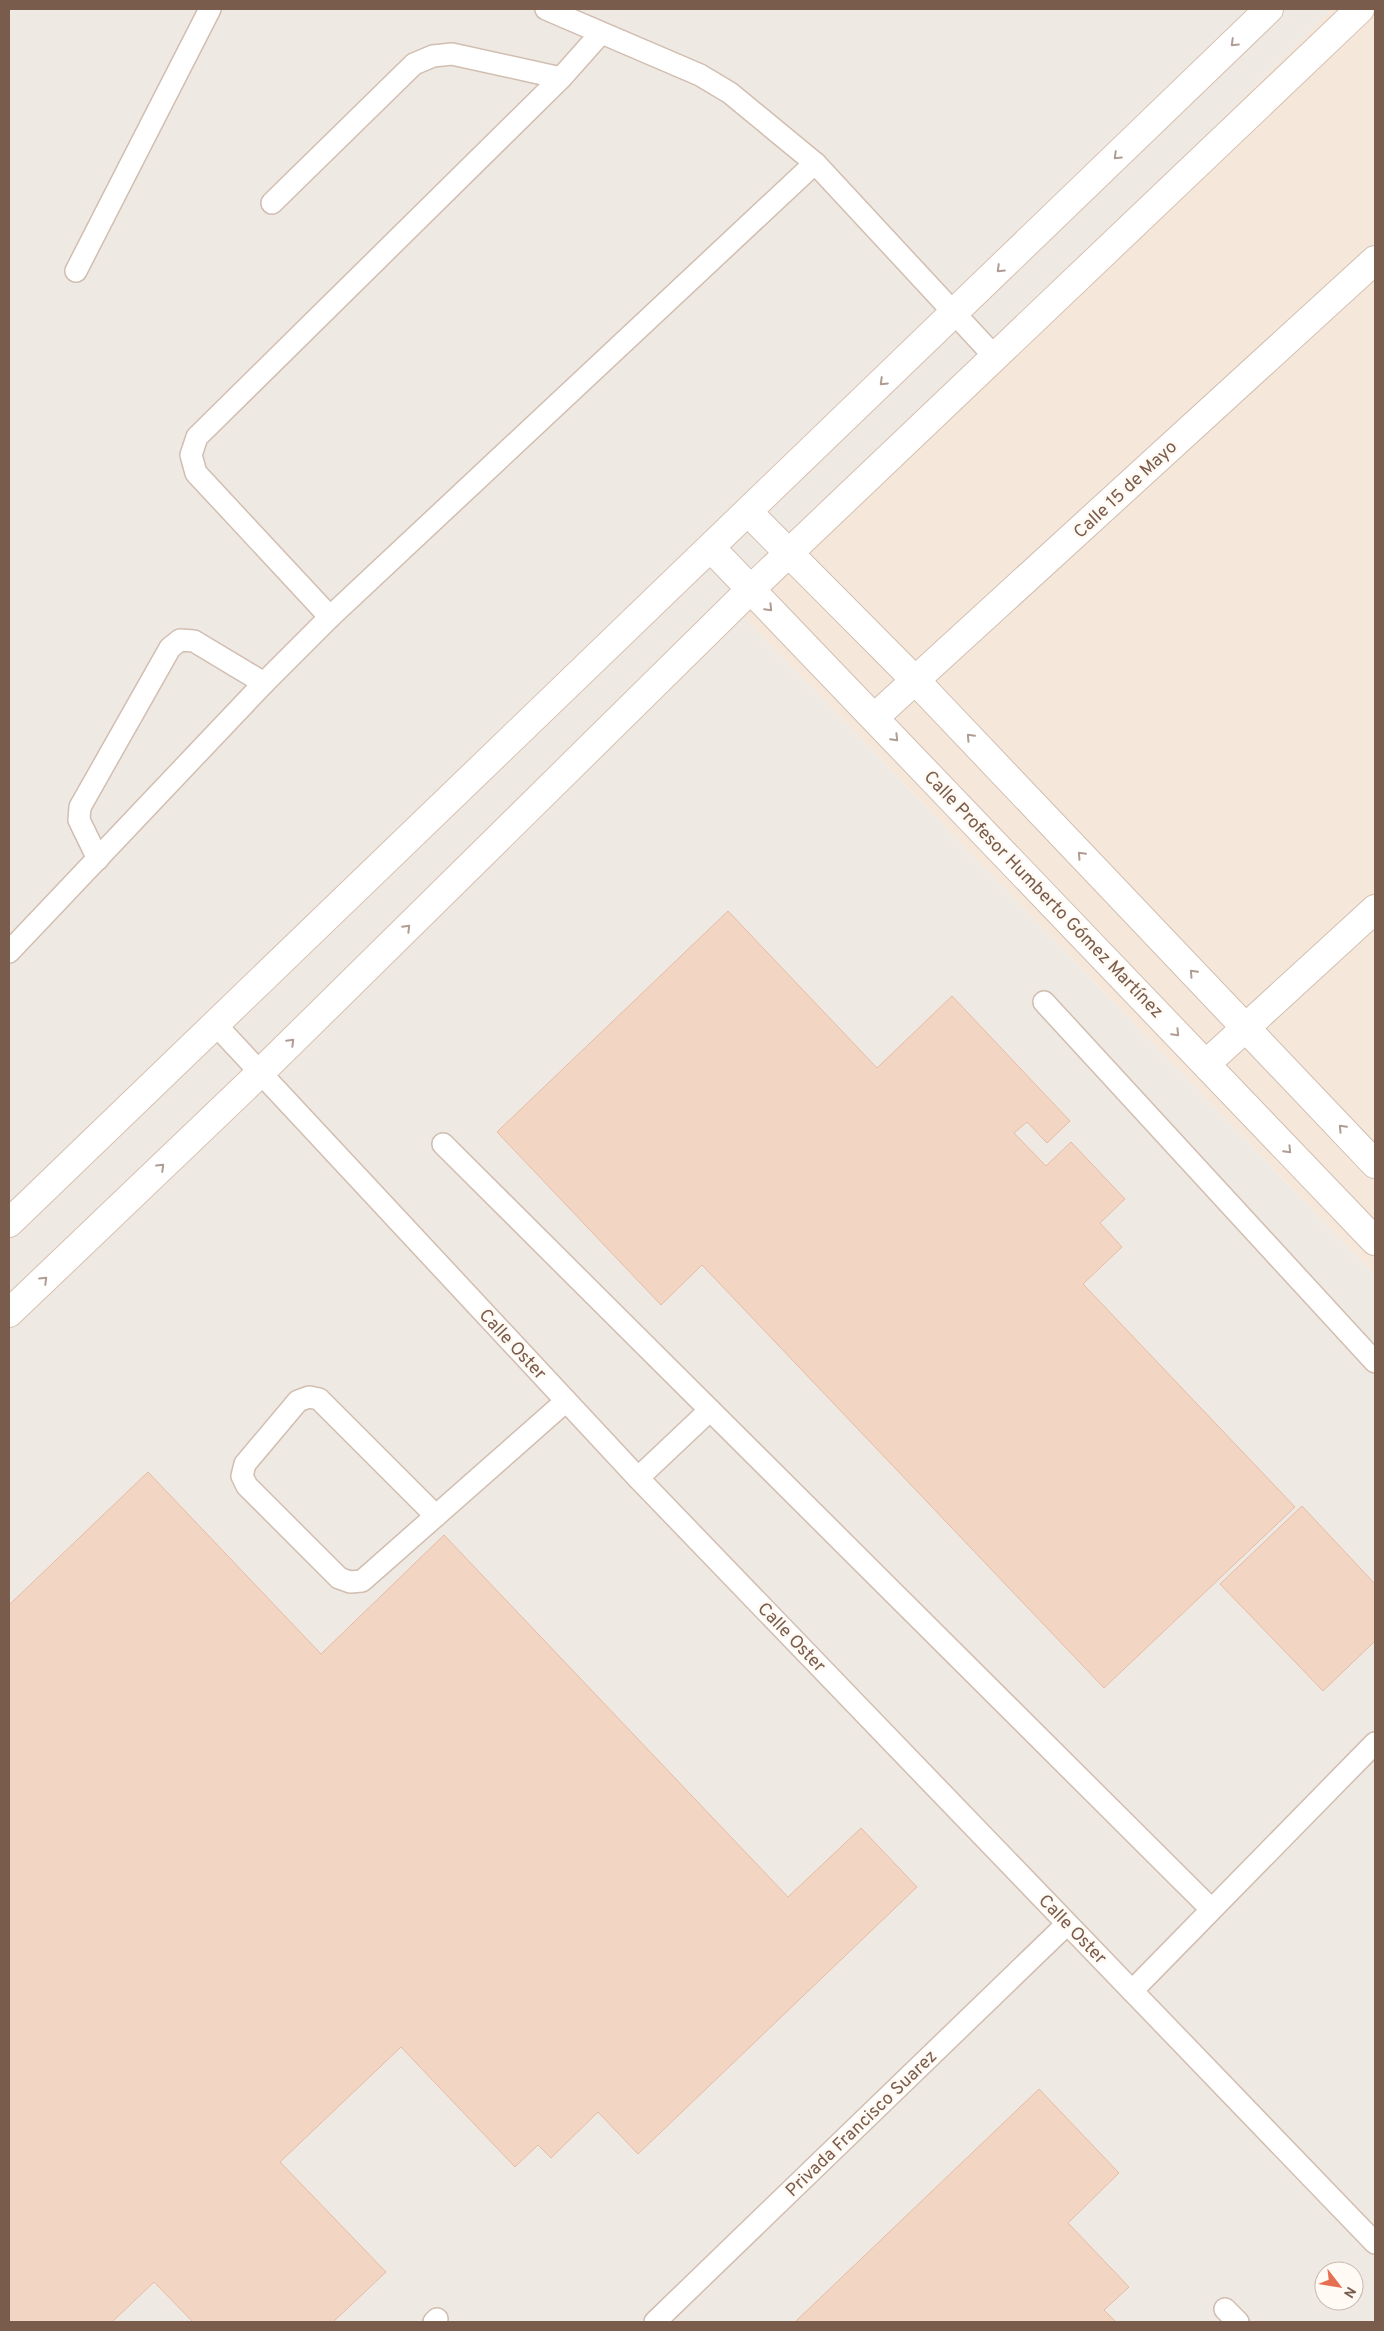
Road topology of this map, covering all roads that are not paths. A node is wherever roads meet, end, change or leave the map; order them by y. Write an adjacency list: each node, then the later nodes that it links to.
1 (210, 9): 10 (lane)
2 (546, 9): 5 (lane)
3 (1269, 9): 11 (main road, one-way to 11)
4 (1360, 9): 12 (main road)
5 (601, 33): 6 (lane); 7 (lane)
6 (561, 78): 8 (lane); 17 (lane)
7 (815, 163): 11 (lane); 17 (lane)
8 (272, 202)
9 (1375, 260): 18 (main road, Calle 15 de Mayo)
10 (76, 271)
11 (954, 313): 12 (lane); 13 (main road, one-way to 13)
12 (995, 357): 15 (main road)
13 (748, 512): 14 (main road); 15 (main road)
14 (711, 548): 16 (main road, Calle Profesor Humberto Gómez Martínez); 25 (main road)
15 (788, 554): 16 (main road); 18 (main road)
16 (751, 589): 20 (main road, Calle Profesor Humberto Gómez Martínez, one-way to 20); 28 (main road, one-way to 16)
17 (330, 618): 19 (lane)
18 (916, 681): 20 (main road, Calle 15 de Mayo); 26 (main road, one-way to 18)
19 (264, 683): 21 (lane); 21 (lane)
20 (875, 717): 27 (main road, Calle Profesor Humberto Gómez Martínez, one-way to 27)
21 (98, 859): 23 (lane)
22 (1375, 909): 26 (main road)
23 (9, 952)
24 (1044, 1002): 34 (lane)
25 (216, 1025): 28 (lane, Calle Oster); 31 (main road)
26 (1245, 1028): 27 (main road); 30 (main road, one-way to 26)
27 (1206, 1064): 32 (main road, Calle Profesor Humberto Gómez Martínez, one-way to 32)
28 (260, 1073): 33 (main road, one-way to 28); 35 (lane, Calle Oster)
29 (443, 1144): 36 (lane)
30 (1375, 1164)
31 (9, 1223)
32 (1375, 1241)
33 (9, 1313)
34 (1375, 1362)
35 (566, 1401): 37 (lane, Calle Oster); 38 (lane)
36 (710, 1410): 37 (lane); 40 (lane)
37 (638, 1478): 41 (lane, Calle Oster)
38 (436, 1516): 38 (lane)
39 (1375, 1743): 40 (lane)
40 (1212, 1909): 42 (lane)
41 (1067, 1924): 42 (lane, Calle Oster); 44 (lane, Privada Francisco Suarez)
42 (1132, 1991): 43 (lane, Calle Oster)
43 (1375, 2243)
44 (655, 2322)

